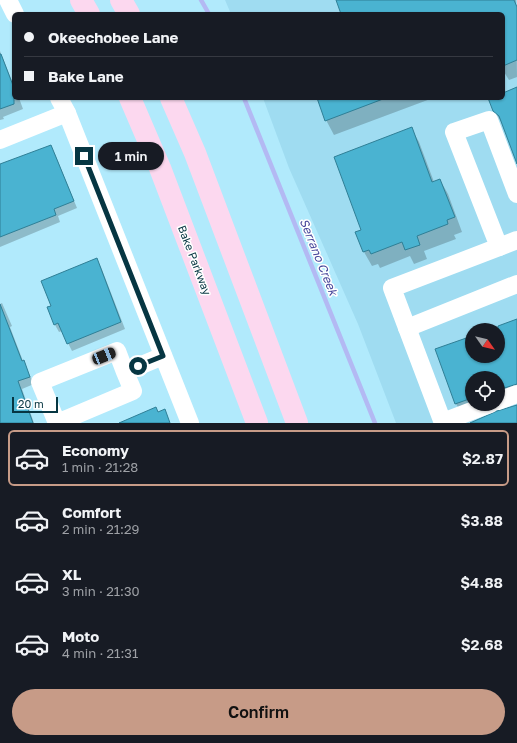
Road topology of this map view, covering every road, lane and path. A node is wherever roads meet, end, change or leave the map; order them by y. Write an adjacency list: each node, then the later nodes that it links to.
1 (8, 0): 4 (street)
2 (82, 0): 5 (main road)
3 (121, 0): 6 (main road)
4 (14, 12)
5 (88, 12)
6 (128, 12)
7 (131, 100): 23 (main road, Bake Parkway)
8 (172, 100): 24 (main road)
9 (63, 105): 10 (street); 16 (street)
10 (0, 140)
11 (517, 194): 13 (street)
12 (517, 240): 13 (street)
13 (499, 247): 15 (street)
14 (517, 284): 15 (street)
15 (407, 328): 21 (street)
16 (163, 356): 17 (street); 22 (street)
17 (125, 372): 17 (street)
18 (517, 394): 19 (street)
19 (505, 398)
20 (472, 411): 21 (street)
21 (443, 422)
22 (190, 423)
23 (257, 423)
24 (297, 423)

